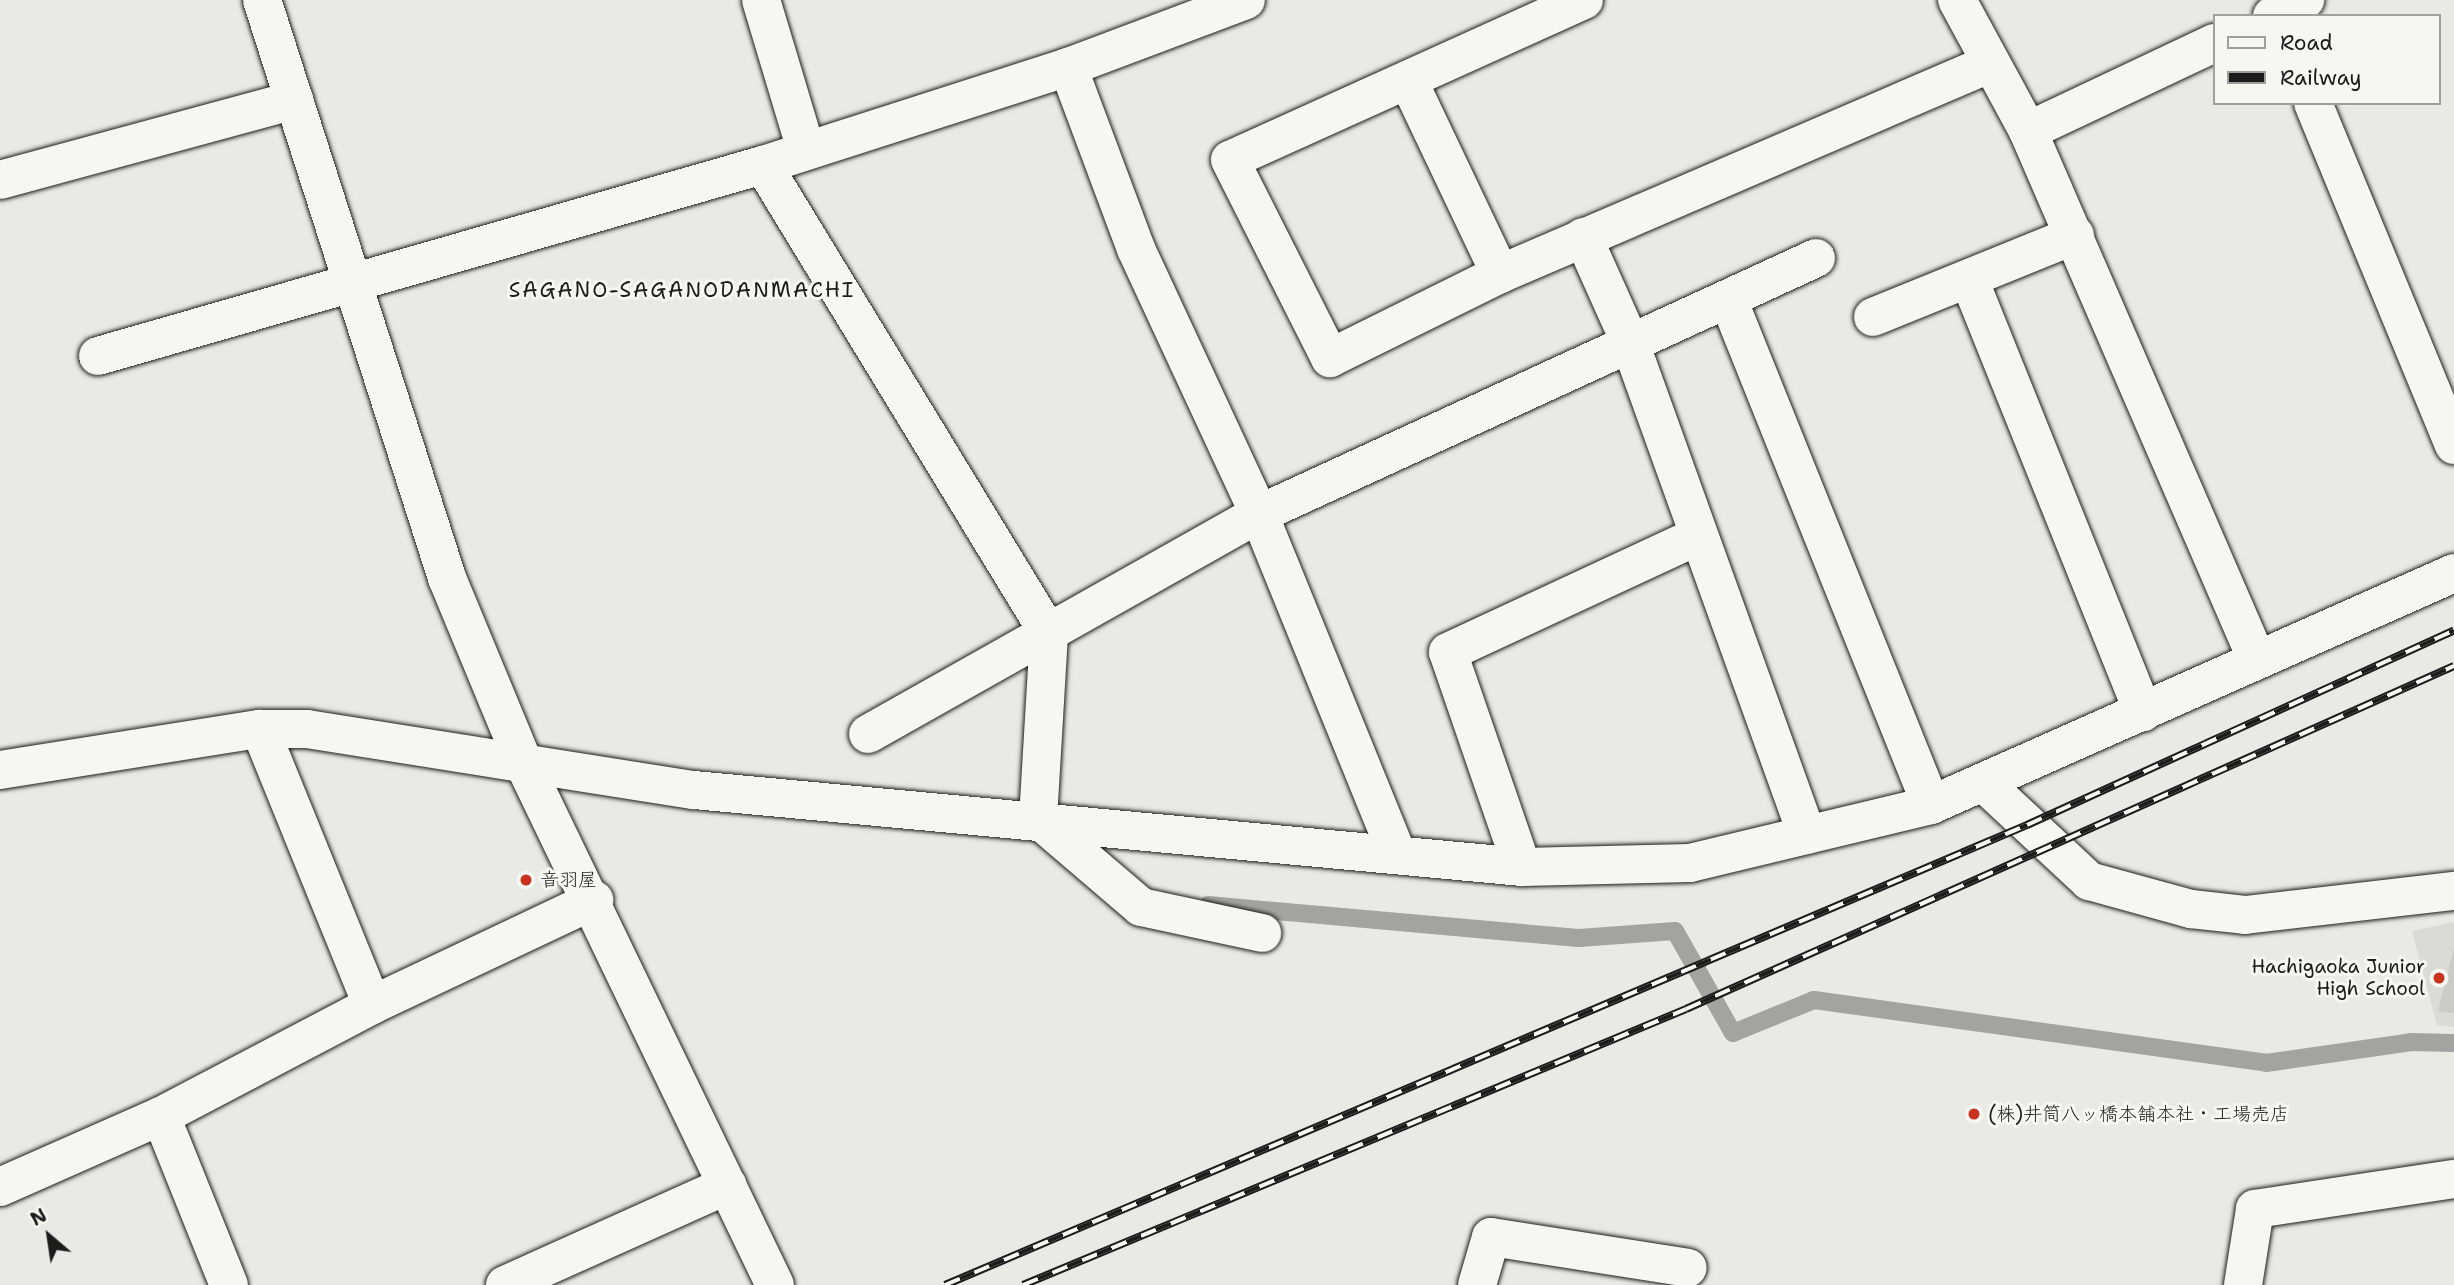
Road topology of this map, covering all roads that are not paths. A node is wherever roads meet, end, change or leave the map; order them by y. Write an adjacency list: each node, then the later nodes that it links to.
1 (262, 0): 11 (street)
2 (761, 0): 14 (street)
3 (1246, 0): 6 (street)
4 (1584, 0): 10 (street)
5 (1957, 0): 8 (street)
6 (1163, 14): 9 (street)
7 (2212, 44): 13 (street)
8 (1991, 62): 13 (street); 18 (street)
9 (1068, 67): 14 (street); 28 (street)
10 (1408, 80): 20 (street); 20 (street)
11 (294, 100): 16 (street); 22 (street)
12 (2314, 105): 27 (street)
13 (2028, 131): 17 (street)
14 (806, 150): 15 (street)
15 (763, 165): 22 (street); 31 (street)
16 (0, 180)
17 (2075, 235): 21 (street); 32 (street)
18 (1583, 237): 20 (street); 25 (street)
19 (1816, 258): 23 (street)
20 (1500, 274)
21 (1969, 279): 24 (street); 33 (street)
22 (352, 281): 26 (street); 36 (street)
23 (1728, 299): 25 (street); 39 (street)
24 (1873, 317)
25 (1629, 340): 28 (street); 29 (street)
26 (98, 356)
27 (2454, 445)
28 (1259, 514): 31 (street); 42 (street)
29 (1699, 536): 41 (street); 43 (street)
30 (2454, 573): 32 (street)
31 (1049, 634): 35 (street); 40 (street)
32 (2257, 660): 33 (street)
33 (2143, 712): 38 (street)
34 (260, 729): 36 (street); 37 (street); 47 (street)
35 (868, 734)
36 (524, 764): 40 (street); 45 (street)
37 (0, 770)
38 (1984, 783): 39 (street); 44 (street)
39 (1931, 806): 41 (street)
40 (1038, 819): 42 (street); 46 (street)
41 (1807, 835): 43 (street)
42 (1396, 851): 43 (street)
43 (1522, 867)
44 (2454, 891)
45 (594, 900): 47 (street); 50 (street)
46 (1262, 933)
47 (372, 1005): 48 (street)
48 (161, 1116): 51 (street); 53 (street)
49 (2454, 1179): 57 (street)
50 (728, 1185): 54 (street); 55 (street)
51 (0, 1186)
52 (1688, 1268): 56 (street)
53 (229, 1285)
54 (505, 1285)
55 (775, 1285)
56 (1477, 1285)
57 (2243, 1285)

